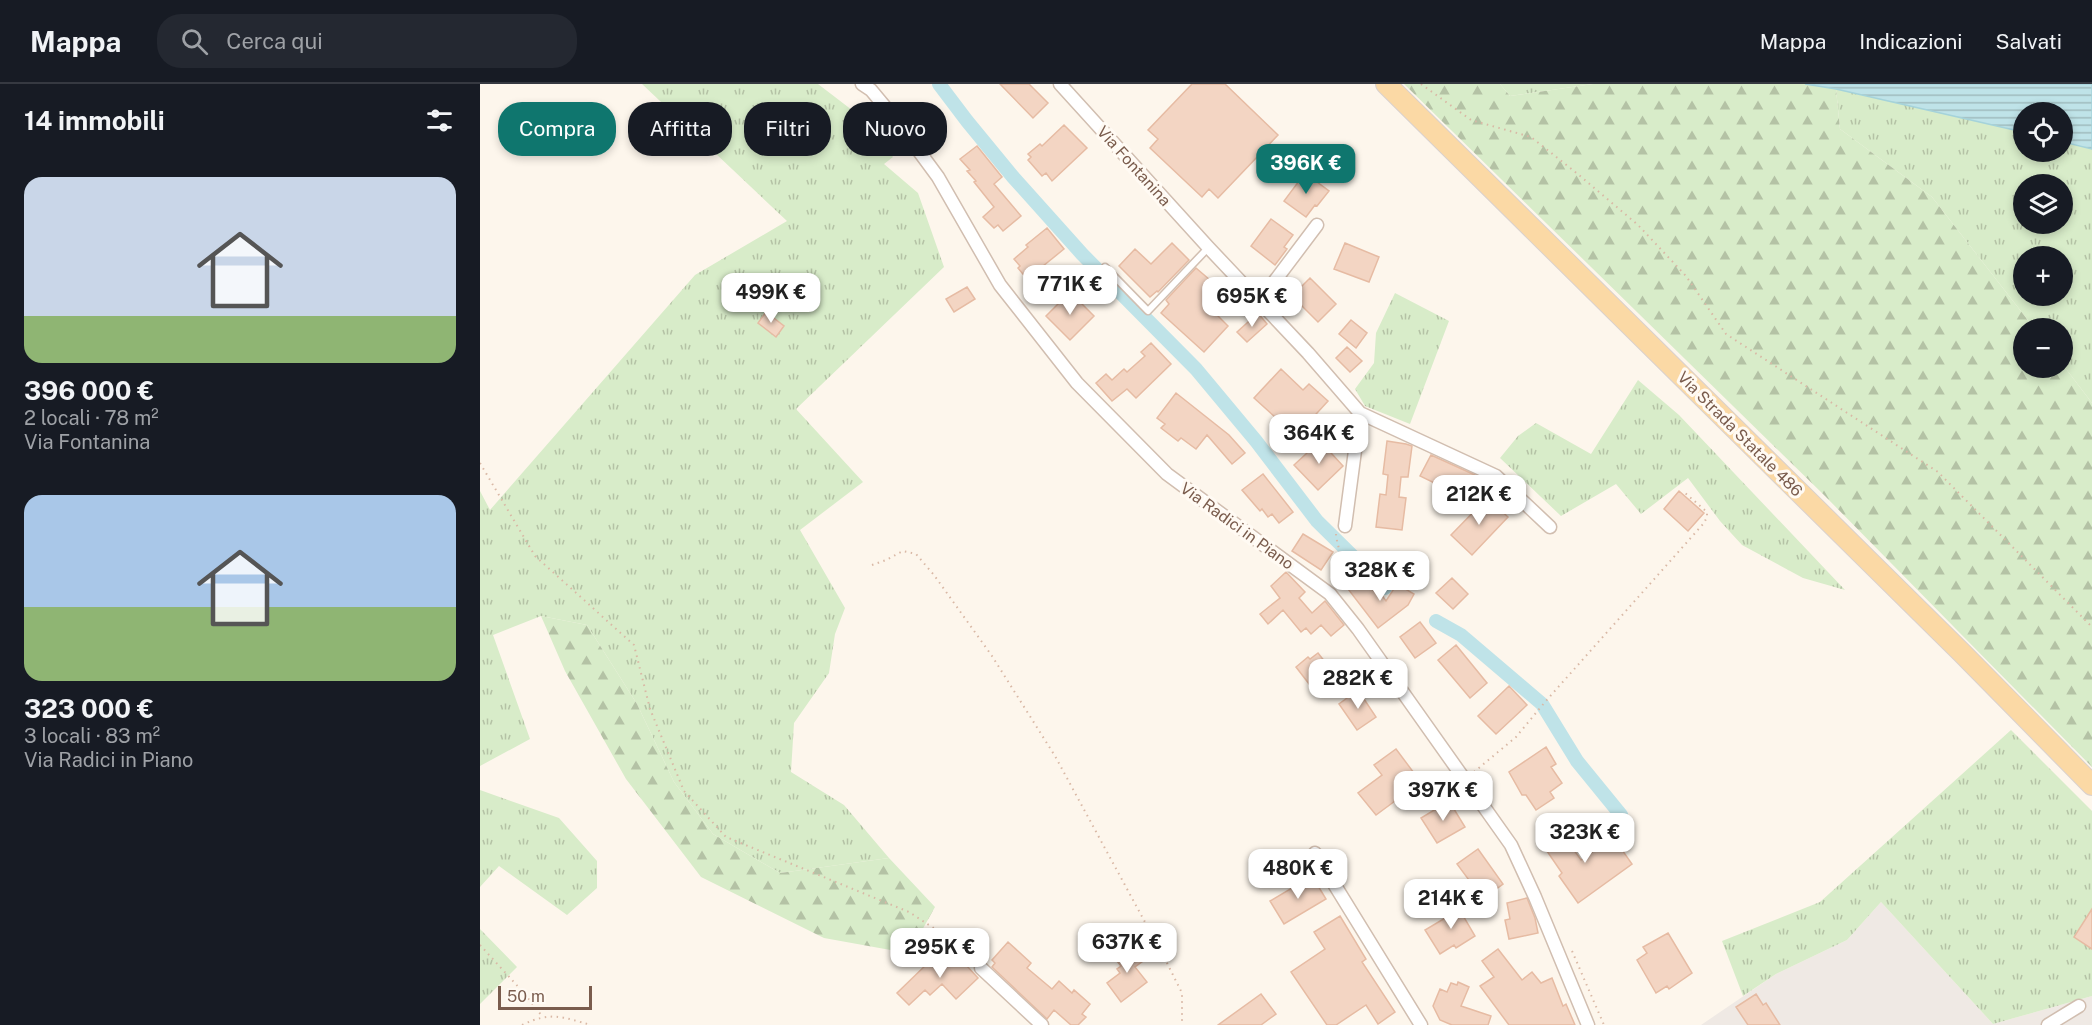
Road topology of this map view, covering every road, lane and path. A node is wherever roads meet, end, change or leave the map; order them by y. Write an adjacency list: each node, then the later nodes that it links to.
1 (1060, 84): 6 (street, Via Fontanina)
2 (1386, 84): 18 (main road, Via Strada Statale 486)
3 (1421, 84): 16 (path)
4 (870, 86): 17 (street, Via Radici in Piano)
5 (1317, 225): 8 (street)
6 (1208, 247): 7 (lane); 8 (street, Via Fontanina)
7 (1105, 267)
8 (1259, 302): 9 (street, Via Fontanina)
9 (1360, 413): 12 (street); 13 (street)
10 (480, 462): 21 (path)
11 (1684, 492): 17 (path)
12 (1550, 527)
13 (1341, 530): 14 (path)
14 (1337, 546)
15 (872, 565): 27 (path)
16 (2092, 627)
17 (1465, 779): 29 (street, Via Radici in Piano)
18 (2092, 784)
19 (1315, 853): 28 (street)
20 (480, 945): 23 (path)
21 (981, 968): 26 (street)
22 (2079, 1006): 30 (street)
23 (542, 1016): 24 (path); 25 (path)
24 (522, 1025)
25 (591, 1025)
26 (1042, 1025)
27 (1182, 1025)
28 (1421, 1025)
29 (1588, 1025)
30 (2048, 1025)

